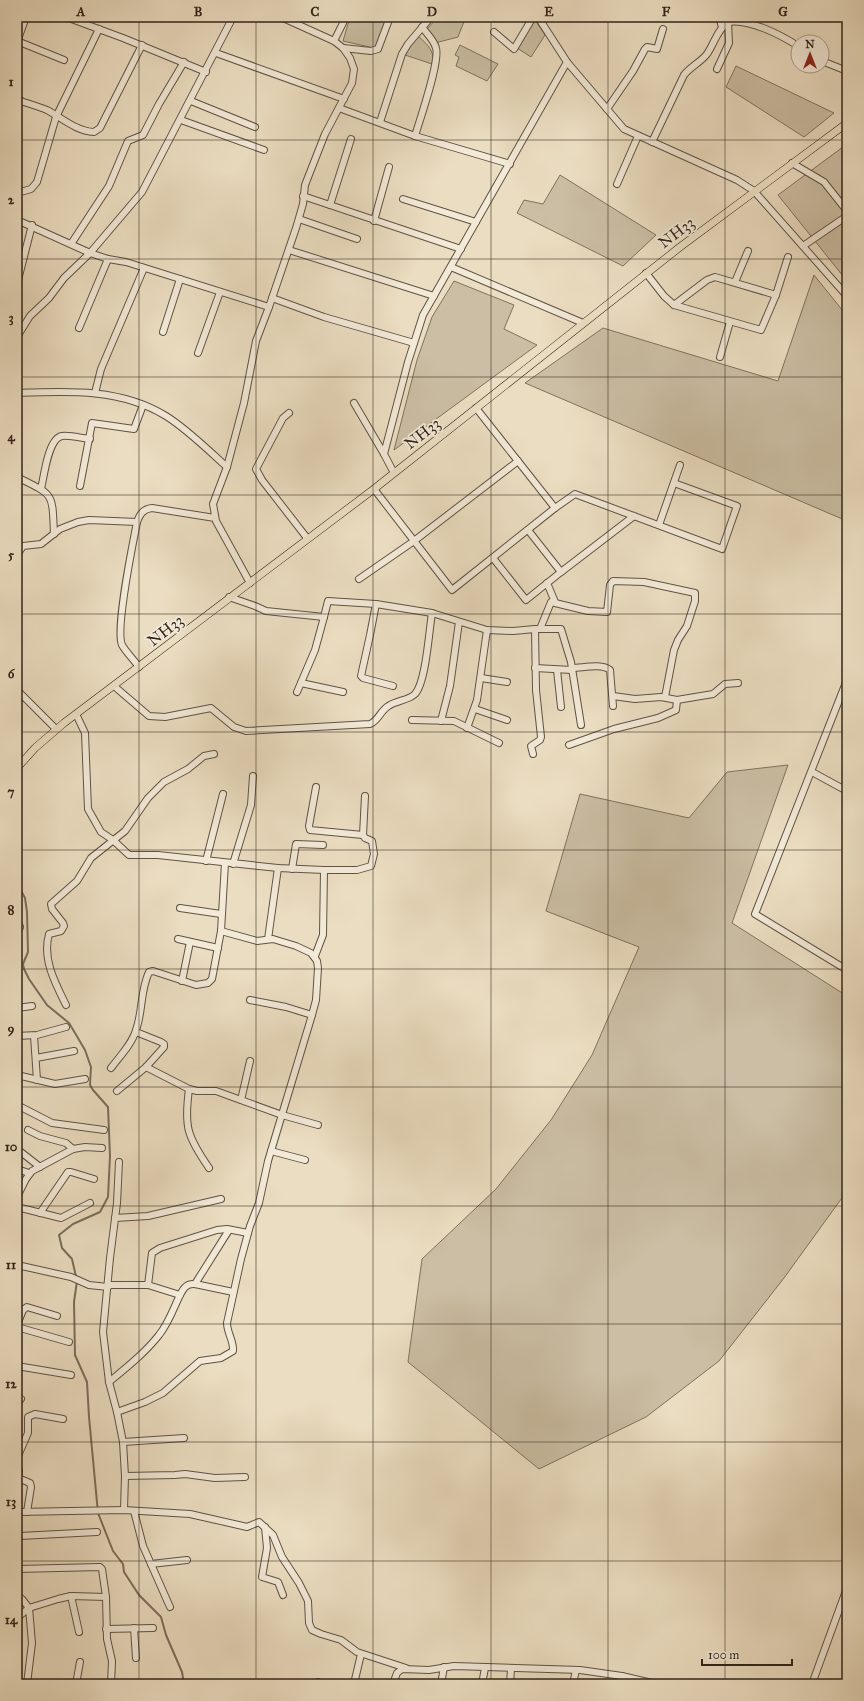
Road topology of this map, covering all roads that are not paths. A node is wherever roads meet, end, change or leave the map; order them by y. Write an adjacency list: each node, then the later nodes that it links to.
1 (26, 17): 17 (street)
2 (66, 17): 14 (street)
3 (234, 17): 22 (street)
4 (281, 17): 18 (street)
5 (346, 17): 18 (street)
6 (390, 17): 21 (street)
7 (431, 17): 12 (street)
8 (533, 17): 16 (street)
9 (538, 17): 25 (street)
10 (719, 17): 13 (street)
11 (728, 22): 13 (street); 19 (street); 27 (street)
12 (422, 27): 38 (street); 41 (street)
13 (722, 27): 44 (street)
14 (99, 29): 20 (street); 36 (street)
15 (663, 30): 34 (street)
16 (494, 32)
17 (17, 41): 23 (street)
18 (334, 41): 21 (street)
19 (790, 42)
20 (142, 45): 24 (street); 36 (street)
21 (343, 48): 30 (street)
22 (216, 53): 29 (street); 30 (street)
23 (64, 60)
24 (184, 62): 29 (street); 63 (street)
25 (567, 62): 34 (street); 47 (street)
26 (830, 64): 28 (street)
27 (717, 69)
28 (847, 71)
29 (206, 72): 32 (street)
30 (344, 99): 33 (street)
31 (18, 100): 35 (street); 36 (street)
32 (191, 101): 37 (street); 40 (street)
33 (339, 108): 38 (street); 52 (street)
34 (607, 109): 42 (street)
35 (17, 110)
36 (56, 117): 51 (street)
37 (181, 120): 45 (street); 68 (street)
38 (380, 122): 41 (street)
39 (847, 123): 46 (main road, NH33)
40 (255, 127)
41 (415, 136): 47 (street)
42 (638, 136): 44 (street); 49 (street)
43 (351, 139): 54 (street)
44 (652, 142): 50 (street)
45 (264, 150)
46 (792, 163): 50 (main road, NH33); 55 (street)
47 (510, 164): 60 (street)
48 (389, 167): 59 (street)
49 (617, 184)
50 (754, 191): 64 (street); 73 (main road, NH33)
51 (17, 193)
52 (303, 196): 54 (street); 57 (street)
53 (404, 199): 60 (street)
54 (330, 205): 59 (street)
55 (847, 211)
56 (847, 216): 64 (street)
57 (299, 219): 62 (street); 66 (street)
58 (17, 220): 61 (street)
59 (374, 220): 65 (street)
60 (476, 222): 65 (street)
61 (32, 225): 63 (street); 76 (street)
62 (357, 239)
63 (71, 244): 68 (street)
64 (803, 246): 80 (street)
65 (461, 249): 71 (street)
66 (289, 250): 79 (street); 81 (street)
67 (748, 251): 75 (street)
68 (90, 253): 70 (street); 88 (street)
69 (788, 257): 78 (street)
70 (108, 259): 72 (street); 86 (street)
71 (451, 267): 79 (street); 85 (street)
72 (144, 268): 74 (street); 93 (street)
73 (646, 273): 82 (street); 85 (main road, NH33)
74 (180, 279): 77 (street); 87 (street)
75 (735, 282): 78 (street); 82 (street)
76 (17, 284)
77 (220, 292): 83 (street); 90 (street)
78 (776, 295): 84 (street)
79 (434, 296): 89 (street)
80 (847, 296)
81 (272, 298): 83 (street); 89 (street)
82 (674, 305): 84 (street)
83 (269, 307): 102 (street)
84 (730, 322): 91 (street)
85 (583, 323): 96 (main road, NH33)
86 (79, 328)
87 (163, 332)
88 (17, 337)
89 (414, 343): 99 (street)
90 (198, 353)
91 (720, 357)
92 (17, 393): 93 (street)
93 (95, 393): 95 (street)
94 (354, 403): 99 (street)
95 (143, 405): 98 (street); 102 (street)
96 (476, 408): 100 (street); 103 (main road, NH33)
97 (289, 413): 116 (street)
98 (90, 438): 106 (street); 107 (street)
99 (384, 454): 103 (street)
100 (518, 461): 109 (street); 117 (street)
101 (680, 465): 105 (street)
102 (227, 467): 111 (street)
103 (394, 473): 108 (main road, NH33)
104 (17, 477): 107 (street)
105 (674, 483): 113 (street); 113 (street)
106 (80, 486)
107 (41, 489): 115 (street)
108 (374, 489): 116 (main road, NH33); 117 (street)
109 (555, 508): 110 (street); 114 (street)
110 (634, 516): 113 (street); 120 (street)
111 (215, 518): 112 (street); 122 (street)
112 (137, 522): 115 (street); 132 (street)
113 (659, 525)
114 (528, 530): 119 (street); 120 (street)
115 (54, 534): 118 (street)
116 (308, 538): 122 (main road, NH33)
117 (414, 541): 119 (street); 121 (street)
118 (17, 555)
119 (493, 558): 123 (street)
120 (561, 572): 123 (street)
121 (359, 579)
122 (250, 583): 124 (main road, NH33)
123 (547, 583): 125 (street)
124 (230, 597): 128 (street); 132 (main road, NH33)
125 (555, 602): 130 (street); 147 (street)
126 (376, 604): 127 (street); 128 (street); 142 (street)
127 (432, 613): 129 (street); 141 (street)
128 (324, 617): 140 (street)
129 (459, 622): 131 (street); 155 (street)
130 (537, 629): 131 (street); 133 (street); 134 (street)
131 (487, 630): 136 (street)
132 (139, 667): 141 (main road, NH33)
133 (535, 668): 135 (street); 162 (street)
134 (572, 669): 135 (street); 146 (street); 156 (street)
135 (557, 670): 150 (street)
136 (481, 678): 138 (street); 151 (street)
137 (847, 680): 164 (street)
138 (507, 682)
139 (738, 683): 148 (street)
140 (301, 684): 144 (street); 145 (street)
141 (114, 686): 152 (main road, NH33)
142 (394, 686)
143 (19, 692): 158 (street)
144 (297, 692)
145 (343, 692)
146 (613, 696): 147 (street); 149 (street)
147 (665, 697): 148 (street)
148 (677, 700): 160 (street)
149 (613, 706)
150 (561, 707)
151 (475, 709): 154 (street); 157 (street)
152 (76, 714): 158 (main road, NH33); 171 (street)
153 (412, 720): 155 (street)
154 (507, 720)
155 (441, 721): 157 (street)
156 (581, 725)
157 (467, 728): 159 (street)
158 (56, 729): 163 (main road, NH33)
159 (499, 743)
160 (568, 745)
161 (214, 754): 171 (street)
162 (533, 754)
163 (17, 768)
164 (812, 772): 167 (street); 187 (street)
165 (253, 776): 175 (street)
166 (316, 787): 170 (street)
167 (847, 791)
168 (223, 794): 173 (street)
169 (365, 796): 170 (street)
170 (363, 835): 178 (street)
171 (113, 840): 173 (street); 190 (street)
172 (323, 845): 177 (street)
173 (206, 861): 174 (street)
174 (225, 863): 175 (street); 180 (street)
175 (233, 864): 176 (street)
176 (278, 868): 177 (street); 183 (street)
177 (292, 869): 178 (street)
178 (324, 870): 186 (street)
179 (180, 908): 180 (street)
180 (221, 914): 181 (street)
181 (221, 931): 183 (street); 185 (street)
182 (178, 939): 184 (street)
183 (268, 939): 186 (street)
184 (190, 942): 185 (street); 188 (street)
185 (218, 948): 188 (street)
186 (315, 956): 193 (street)
187 (847, 970)
188 (182, 981): 195 (street)
189 (250, 1000): 193 (street)
190 (66, 1005)
191 (32, 1006): 192 (street)
192 (17, 1008)
193 (312, 1015): 210 (street)
194 (66, 1027): 197 (street)
195 (136, 1032): 201 (street); 202 (street)
196 (17, 1036): 197 (street)
197 (34, 1036): 199 (street)
198 (74, 1051): 199 (street)
199 (36, 1058): 205 (street)
200 (250, 1061): 208 (street)
201 (146, 1066): 206 (street); 207 (street)
202 (111, 1068)
203 (17, 1074): 205 (street)
204 (85, 1079): 205 (street)
205 (37, 1080)
206 (189, 1089): 208 (street); 221 (street)
207 (117, 1091)
208 (241, 1100): 210 (street)
209 (17, 1104): 213 (street)
210 (282, 1115): 211 (street); 217 (street)
211 (318, 1125)
212 (28, 1130): 216 (street)
213 (104, 1130)
214 (102, 1148): 216 (street)
215 (17, 1149): 220 (street)
216 (73, 1150): 220 (street)
217 (271, 1151): 218 (street); 232 (street)
218 (305, 1160)
219 (119, 1162): 230 (street)
220 (40, 1167): 223 (street)
221 (209, 1168)
222 (17, 1169): 223 (street)
223 (30, 1173): 225 (street)
224 (94, 1179): 229 (street)
225 (17, 1197)
226 (221, 1198): 230 (street)
227 (90, 1203): 229 (street)
228 (17, 1207): 229 (street)
229 (40, 1213)
230 (115, 1218): 236 (street)
231 (229, 1230): 232 (street); 234 (street); 235 (street)
232 (248, 1233): 237 (street)
233 (17, 1265): 236 (street)
234 (195, 1284): 237 (street); 238 (street)
235 (148, 1285): 236 (street); 238 (street)
236 (108, 1286): 244 (street)
237 (233, 1292): 245 (street)
238 (180, 1295): 244 (street)
239 (57, 1316): 240 (street)
240 (17, 1326): 241 (street)
241 (69, 1342)
242 (17, 1366): 243 (street)
243 (71, 1375)
244 (109, 1382): 245 (street)
245 (117, 1412): 248 (street)
246 (63, 1419): 249 (street)
247 (184, 1438): 248 (street)
248 (123, 1442): 251 (street)
249 (17, 1458)
250 (17, 1465): 256 (street)
251 (125, 1476): 252 (street); 253 (street)
252 (245, 1477)
253 (124, 1510): 254 (street); 256 (street)
254 (134, 1511): 257 (street); 261 (street)
255 (17, 1512): 256 (street)
256 (27, 1512)
257 (265, 1527): 265 (street); 276 (street)
258 (97, 1532): 259 (street)
259 (17, 1534)
260 (187, 1560): 261 (street)
261 (151, 1564): 269 (street)
262 (17, 1569): 267 (street)
263 (847, 1588): 268 (street)
264 (17, 1595): 270 (street)
265 (282, 1595)
266 (71, 1596): 267 (street); 270 (street); 275 (street)
267 (106, 1597): 274 (street)
268 (845, 1602): 296 (street)
269 (170, 1607)
270 (29, 1608): 271 (street); 285 (street)
271 (17, 1618)
272 (134, 1628): 273 (street); 274 (street); 277 (street)
273 (153, 1628)
274 (106, 1629): 287 (street)
275 (79, 1632)
276 (361, 1654): 280 (street); 288 (street)
277 (136, 1658)
278 (80, 1662): 286 (street)
279 (444, 1667): 280 (street); 281 (street); 290 (street)
280 (406, 1668): 289 (street)
281 (485, 1668): 282 (street); 291 (street)
282 (511, 1669): 283 (street); 292 (street)
283 (576, 1670): 284 (street); 293 (street)
284 (622, 1676): 294 (street); 295 (street)
285 (27, 1684)
286 (76, 1684)
287 (111, 1684)
288 (354, 1684)
289 (393, 1684)
290 (441, 1684)
291 (482, 1684)
292 (510, 1684)
293 (574, 1684)
294 (620, 1684)
295 (656, 1684)
296 (812, 1684)

